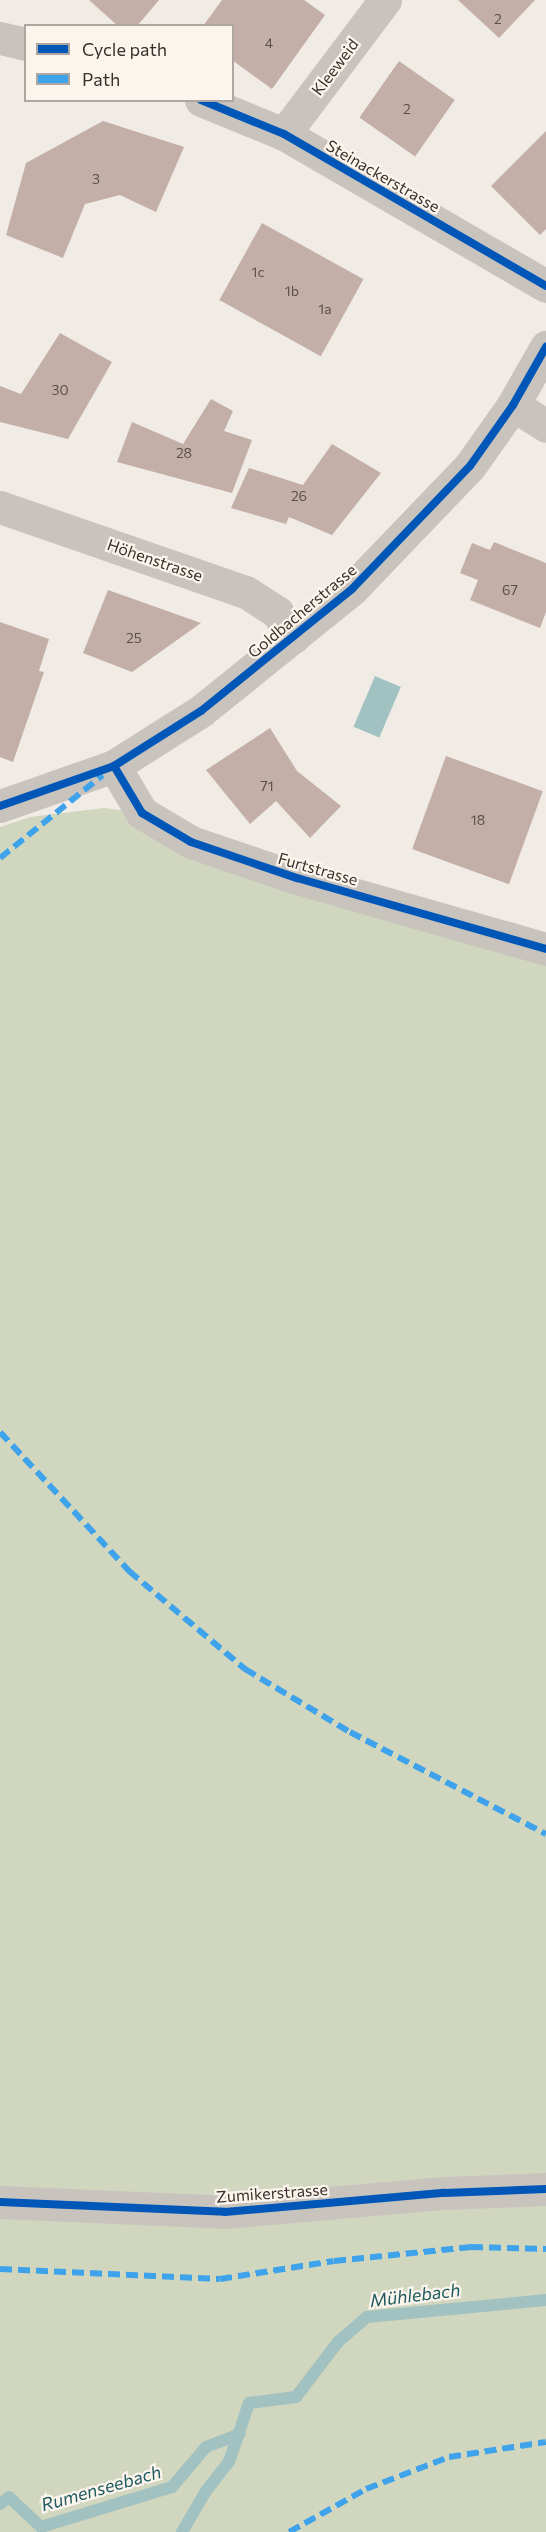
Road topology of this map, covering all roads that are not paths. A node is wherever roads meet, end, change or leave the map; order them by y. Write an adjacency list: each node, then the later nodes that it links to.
1 (385, 0): 5 (street, Kleeweid)
2 (0, 38): 3 (street)
3 (24, 44)
4 (206, 102): 5 (street, Steinackerstrasse)
5 (284, 134): 6 (street, Steinackerstrasse)
6 (546, 286)
7 (546, 347): 8 (street, Goldbacherstrasse)
8 (513, 405): 9 (street); 11 (street, Goldbacherstrasse)
9 (546, 426)
10 (0, 507): 11 (street, Höhenstrasse)
11 (294, 637): 12 (street, Goldbacherstrasse)
12 (114, 766): 13 (street, Goldbacherstrasse); 14 (street, Furtstrasse)
13 (0, 806)
14 (546, 949)
15 (546, 2189): 16 (street, Zumikerstrasse)
16 (0, 2202)

